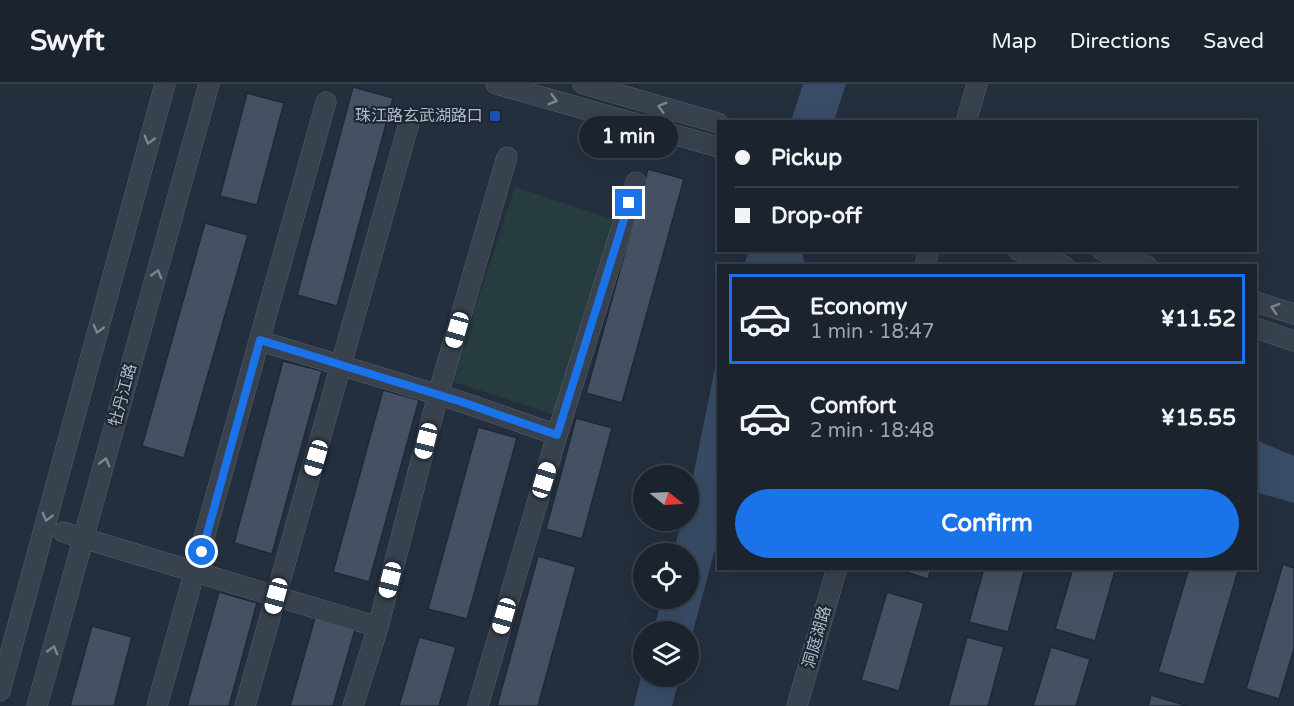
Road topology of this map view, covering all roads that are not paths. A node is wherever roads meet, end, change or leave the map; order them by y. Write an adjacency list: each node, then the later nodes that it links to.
1 (165, 84): 30 (street, one-way to 30)
2 (209, 84): 31 (street, 牡丹江路, one-way to 2)
3 (496, 84): 10 (street, one-way to 10)
4 (583, 84): 9 (street, one-way to 4)
5 (977, 84): 7 (street)
6 (326, 102): 20 (street)
7 (967, 120)
8 (409, 123): 22 (street)
9 (717, 123)
10 (717, 147)
11 (507, 157): 23 (street)
12 (636, 182): 24 (street)
13 (1024, 252): 15 (street)
14 (1108, 252): 16 (street)
15 (1058, 264)
16 (1141, 264)
17 (1257, 302): 18 (street, one-way to 17)
18 (1294, 314)
19 (1257, 328): 21 (street)
20 (260, 340): 22 (street); 27 (street)
21 (1294, 341)
22 (343, 366): 23 (street); 28 (street)
23 (438, 395): 24 (street); 29 (street)
24 (557, 435): 35 (street)
25 (63, 532): 27 (street)
26 (836, 570): 36 (street, 洞庭湖路)
27 (196, 573): 28 (street); 32 (street)
28 (276, 596): 29 (street); 33 (street)
29 (378, 627): 34 (street)
30 (0, 691)
31 (37, 706)
32 (157, 706)
33 (245, 706)
34 (353, 706)
35 (478, 706)
36 (797, 706)

